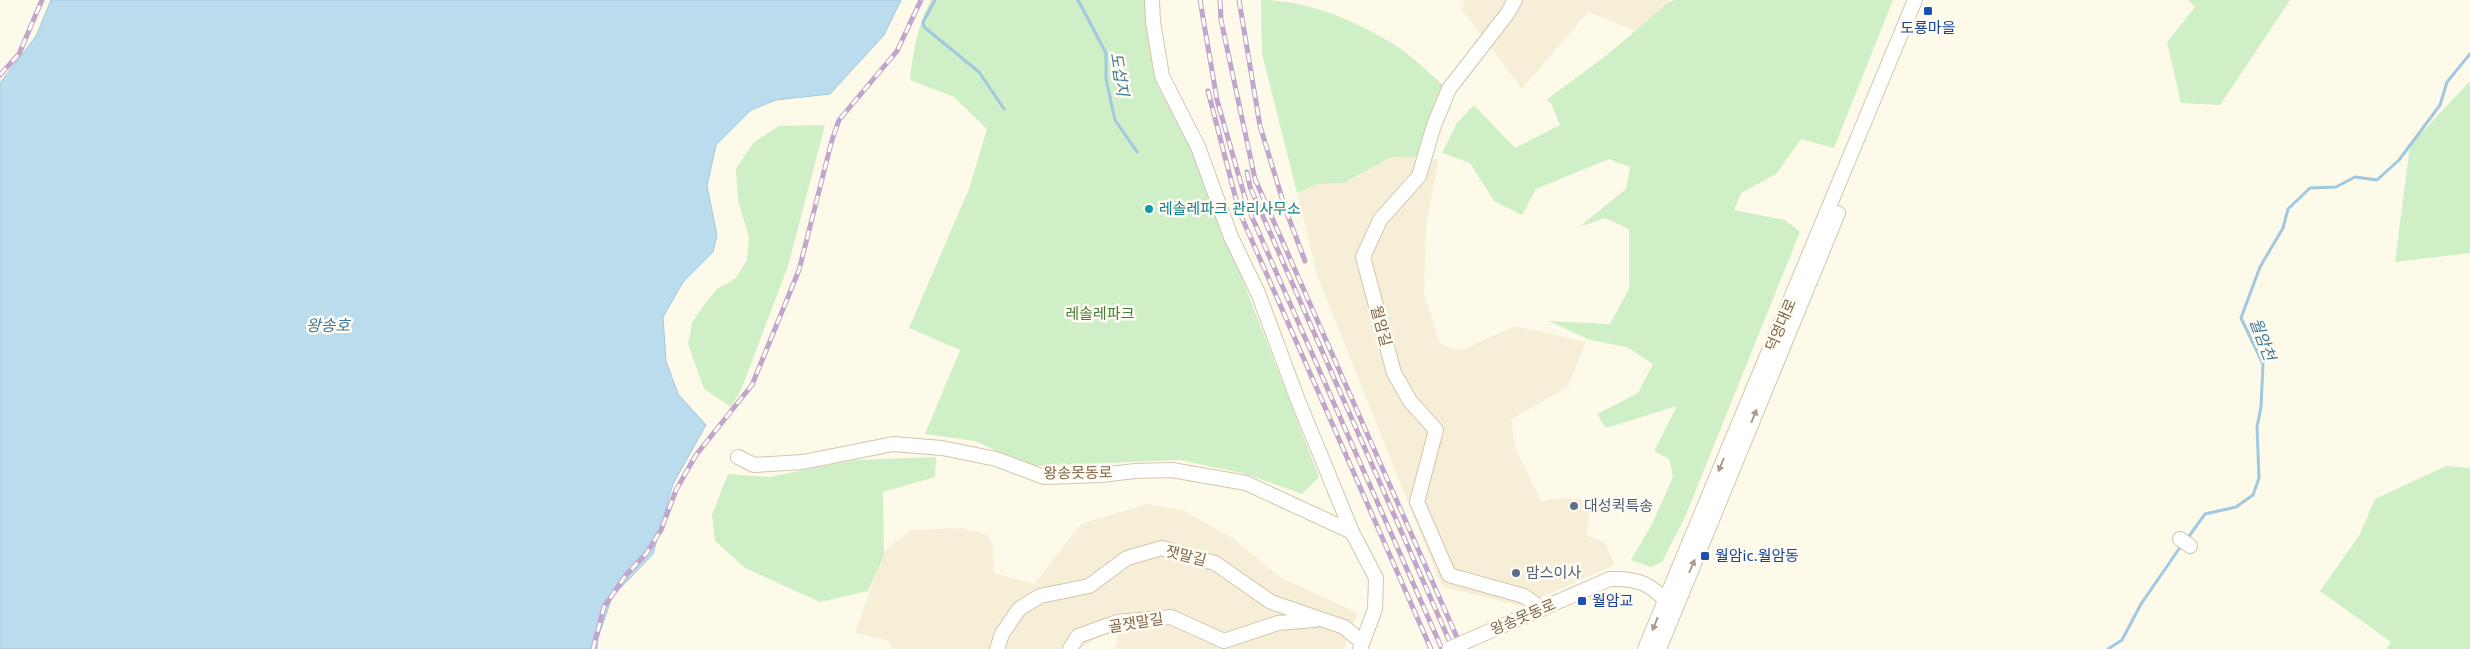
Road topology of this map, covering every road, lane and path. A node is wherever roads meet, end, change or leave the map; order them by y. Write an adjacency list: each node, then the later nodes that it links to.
1 (1152, 0): 6 (street)
2 (1515, 0): 8 (street, 월암길)
3 (1915, 0): 7 (street, 덕영대로, one-way to 7)
4 (1924, 0): 7 (street, 덕영대로, one-way to 4)
5 (738, 457): 6 (street, 왕송못동로)
6 (1352, 532): 10 (street)
7 (1669, 605): 8 (street, 왕송못동로); 14 (street, 덕영대로, one-way to 14); 15 (street, 덕영대로)
8 (1542, 609): 13 (street, 왕송못동로, bridge)
9 (1321, 619): 10 (street, 잿말길); 11 (street, 잿말길); 12 (street, 골잿말길)
10 (1361, 646)
11 (997, 649)
12 (1070, 649)
13 (1449, 649)
14 (1645, 649)
15 (1659, 649)

